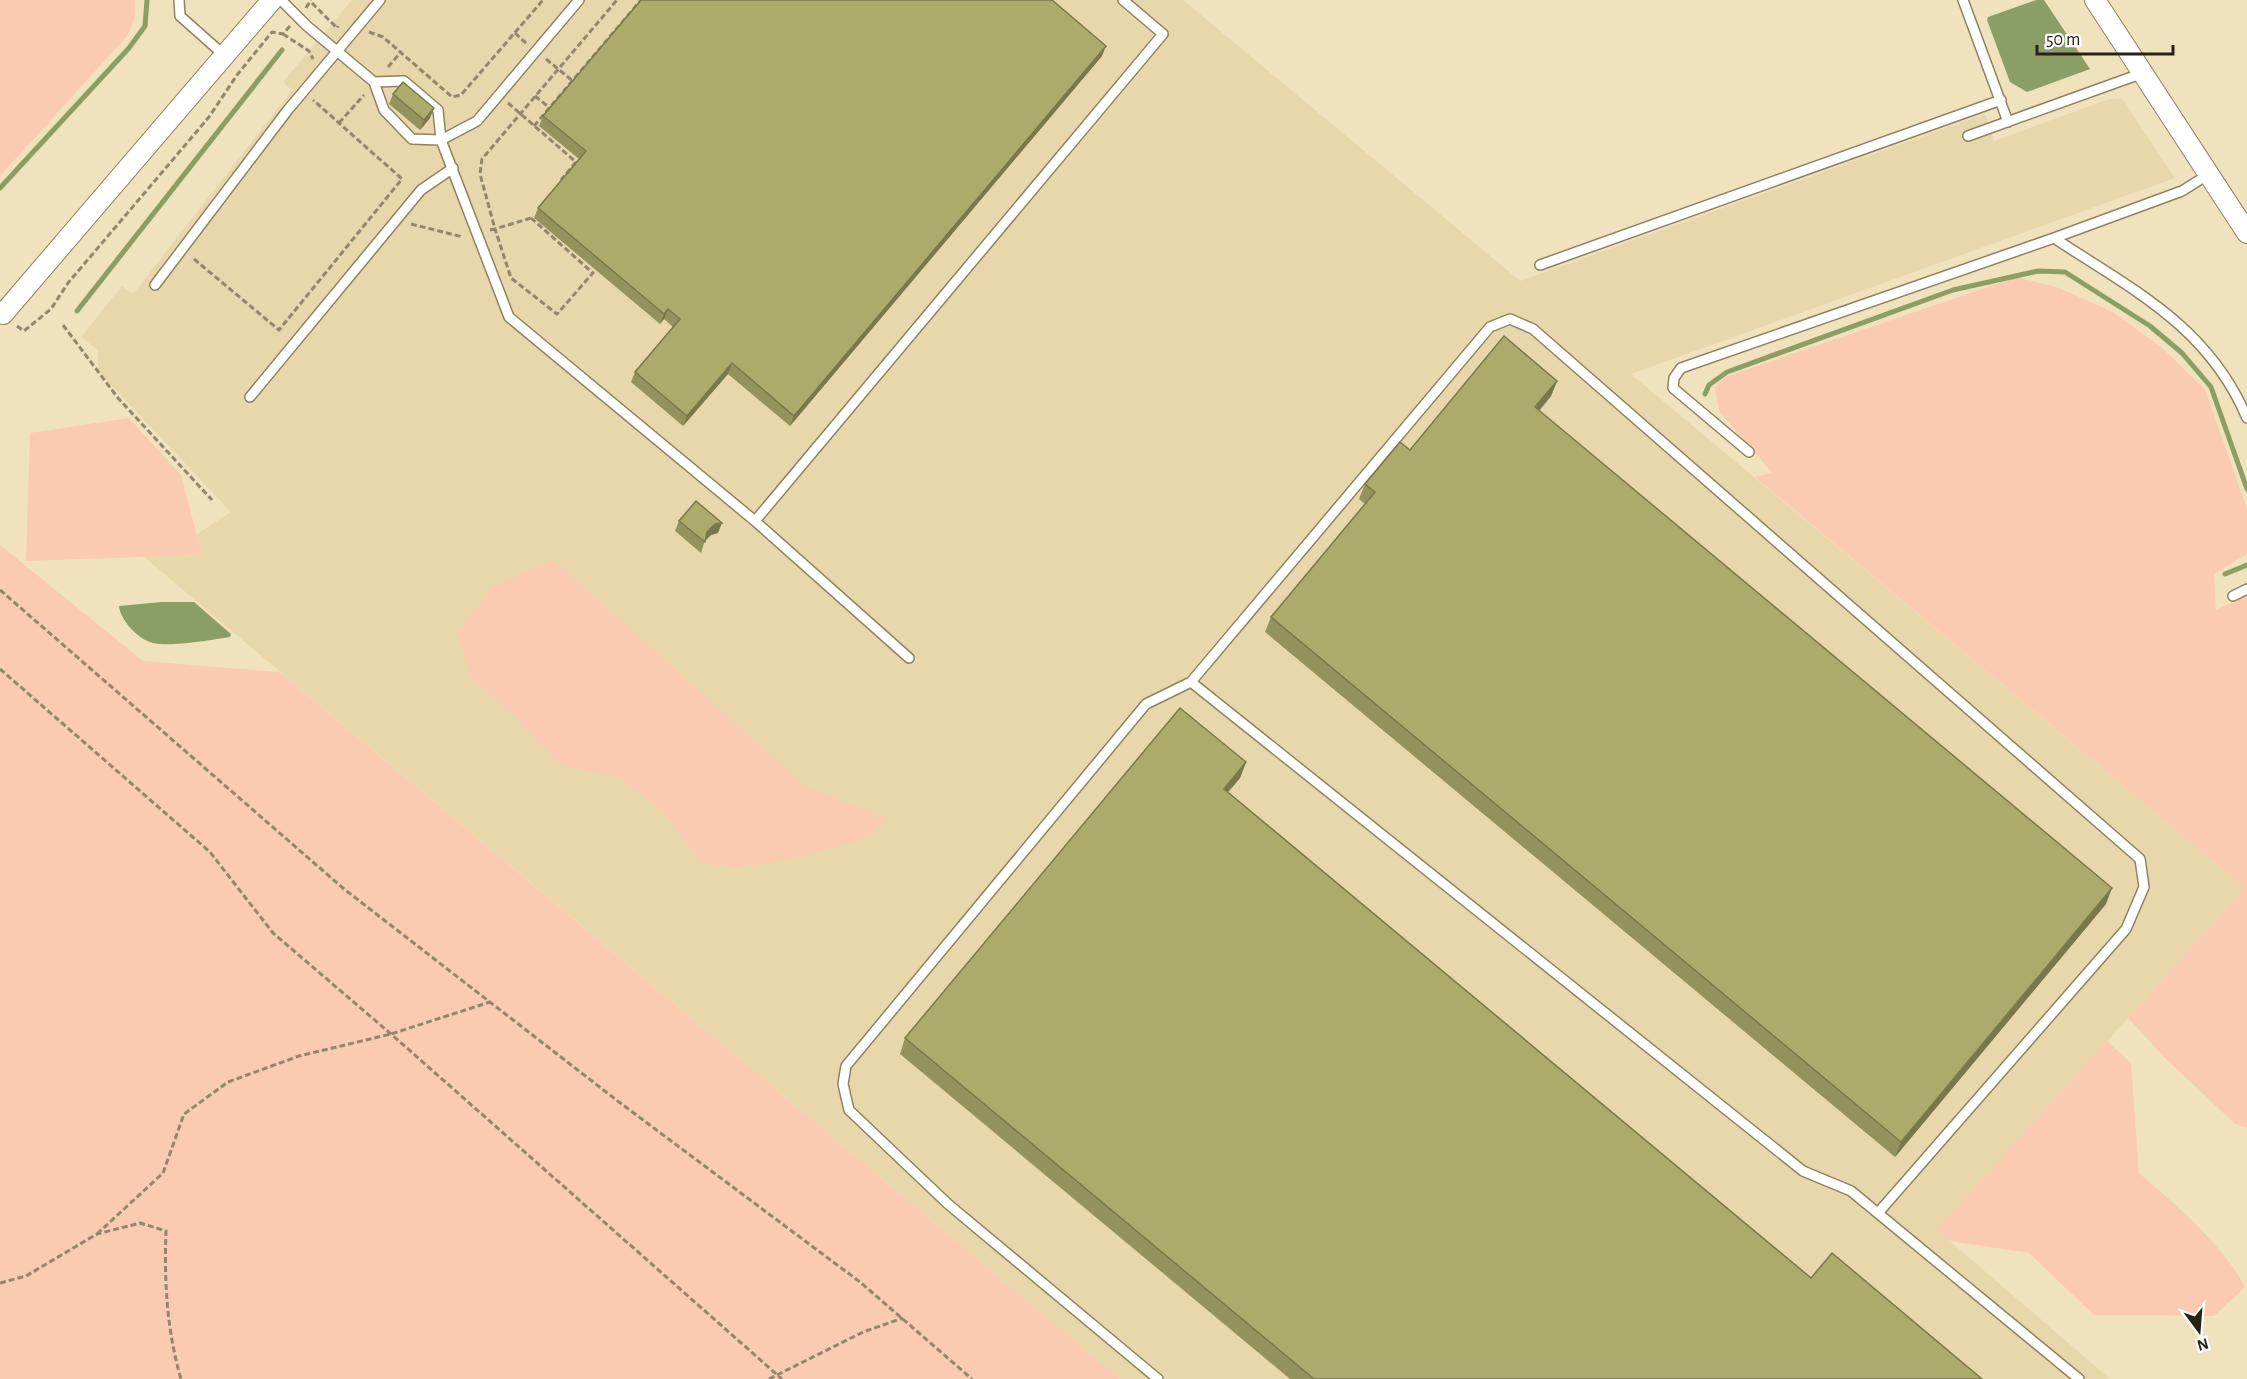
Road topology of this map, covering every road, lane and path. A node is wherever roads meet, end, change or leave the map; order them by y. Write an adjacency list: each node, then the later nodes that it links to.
1 (179, 0): 17 (lane)
2 (272, 0): 17 (street)
3 (281, 0): 13 (lane)
4 (380, 0): 14 (lane)
5 (543, 0): 14 (path)
6 (579, 0): 22 (lane)
7 (616, 0): 23 (path)
8 (641, 0): 25 (path)
9 (1124, 0): 49 (lane)
10 (1963, 0): 24 (lane)
11 (2095, 0): 19 (street)
12 (311, 1): 13 (path); 14 (path)
13 (298, 17): 15 (path); 16 (lane)
14 (359, 24): 16 (lane)
15 (283, 34): 18 (path); 44 (path)
16 (337, 51): 20 (lane); 21 (lane)
17 (224, 55): 42 (street)
18 (307, 66)
19 (2143, 73): 27 (lane); 32 (street)
20 (375, 82): 30 (lane); 30 (lane)
21 (303, 91): 39 (path); 41 (lane)
22 (499, 95): 26 (path); 30 (lane)
23 (535, 96): 25 (path); 26 (path)
24 (2001, 100): 27 (lane); 40 (lane)
25 (549, 108): 28 (path)
26 (520, 113): 28 (path); 35 (path)
27 (2008, 122): 29 (lane)
28 (534, 126): 33 (path)
29 (1968, 136)
30 (441, 140): 31 (lane)
31 (453, 168): 34 (lane); 37 (lane)
32 (2208, 174): 36 (street); 38 (lane)
33 (561, 181)
34 (395, 220): 37 (path); 45 (lane)
35 (495, 229): 35 (path); 37 (path)
36 (2247, 232)
37 (478, 233): 49 (lane)
38 (2054, 238): 46 (lane); 47 (lane)
39 (194, 259)
40 (1540, 265)
41 (155, 285)
42 (3, 314)
43 (63, 325): 48 (path)
44 (24, 331)
45 (250, 397)
46 (2247, 418)
47 (1749, 452)
48 (212, 500)
49 (755, 521): 53 (lane)
50 (2247, 589): 52 (lane)
51 (0, 590): 56 (path)
52 (2233, 596)
53 (909, 658)
54 (0, 669): 57 (path)
55 (1191, 682): 58 (lane); 58 (lane); 67 (lane)
56 (490, 1002): 57 (path); 61 (path)
57 (391, 1034): 59 (path); 62 (path)
58 (1878, 1213): 68 (lane)
59 (97, 1234): 60 (path); 63 (path)
60 (0, 1282)
61 (903, 1318): 62 (path); 66 (path)
62 (776, 1375): 64 (path); 65 (path)
63 (181, 1379)
64 (769, 1379)
65 (782, 1379)
66 (972, 1379)
67 (1158, 1379)
68 (2079, 1379)

